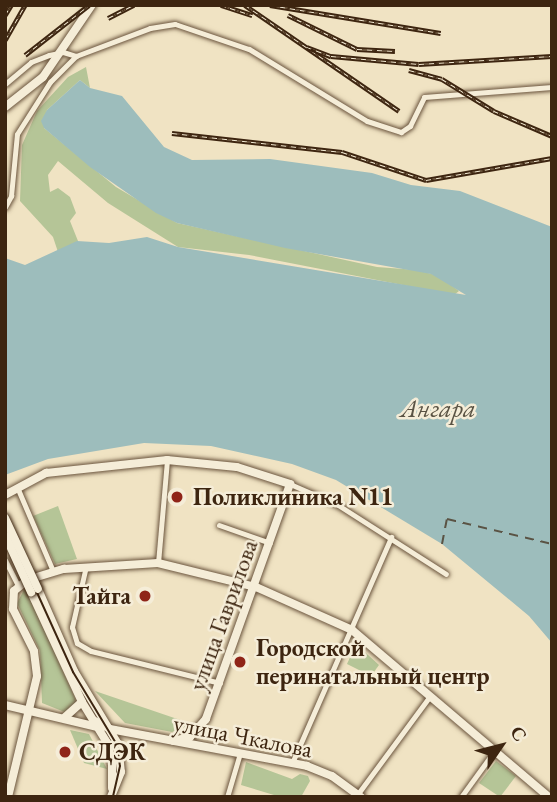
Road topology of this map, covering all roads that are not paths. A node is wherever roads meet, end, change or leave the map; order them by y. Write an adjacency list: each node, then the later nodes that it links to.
1 (92, 5): 2 (main road)
2 (62, 52): 3 (street); 4 (street); 6 (main road)
3 (76, 57): 5 (street); 7 (street)
4 (5, 84)
5 (552, 87)
6 (5, 107)
7 (5, 207)
8 (167, 460): 9 (main road); 10 (main road); 18 (street)
9 (290, 484): 15 (street); 16 (main road, улица Гаврилова)
10 (17, 487): 11 (main road); 20 (street)
11 (5, 495)
12 (5, 518): 24 (main road, bridge)
13 (219, 525): 16 (street)
14 (5, 535): 24 (main road, bridge)
15 (391, 537): 21 (street); 25 (street)
16 (270, 543): 23 (main road, улица Гаврилова)
17 (5, 561): 22 (street)
18 (158, 563): 19 (main road); 23 (main road)
19 (86, 566): 20 (main road); 26 (street)
20 (53, 571): 22 (main road)
21 (446, 574)
22 (18, 586): 30 (main road)
23 (256, 587): 25 (main road); 26 (main road, улица Гаврилова)
24 (34, 591): 28 (main road); 33 (main road)
25 (352, 630): 27 (main road); 37 (street)
26 (220, 683): 34 (main road, улица Гаврилова)
27 (430, 696): 35 (main road); 40 (street)
28 (82, 702): 31 (main road); 32 (main road)
29 (5, 705): 30 (main road)
30 (29, 713): 31 (main road); 38 (main road)
31 (62, 719): 32 (main road)
32 (95, 724): 33 (main road, улица Чкалова); 39 (main road)
33 (110, 729): 34 (main road, улица Чкалова); 39 (main road)
34 (173, 741): 36 (main road, улица Чкалова)
35 (495, 750): 43 (street); 44 (main road)
36 (240, 753): 37 (main road, улица Чкалова); 42 (street)
37 (292, 763): 40 (main road, улица Чкалова)
38 (9, 778): 41 (main road)
39 (112, 794)
40 (358, 796)
41 (8, 797)
42 (227, 797)
43 (461, 797)
44 (549, 797)

